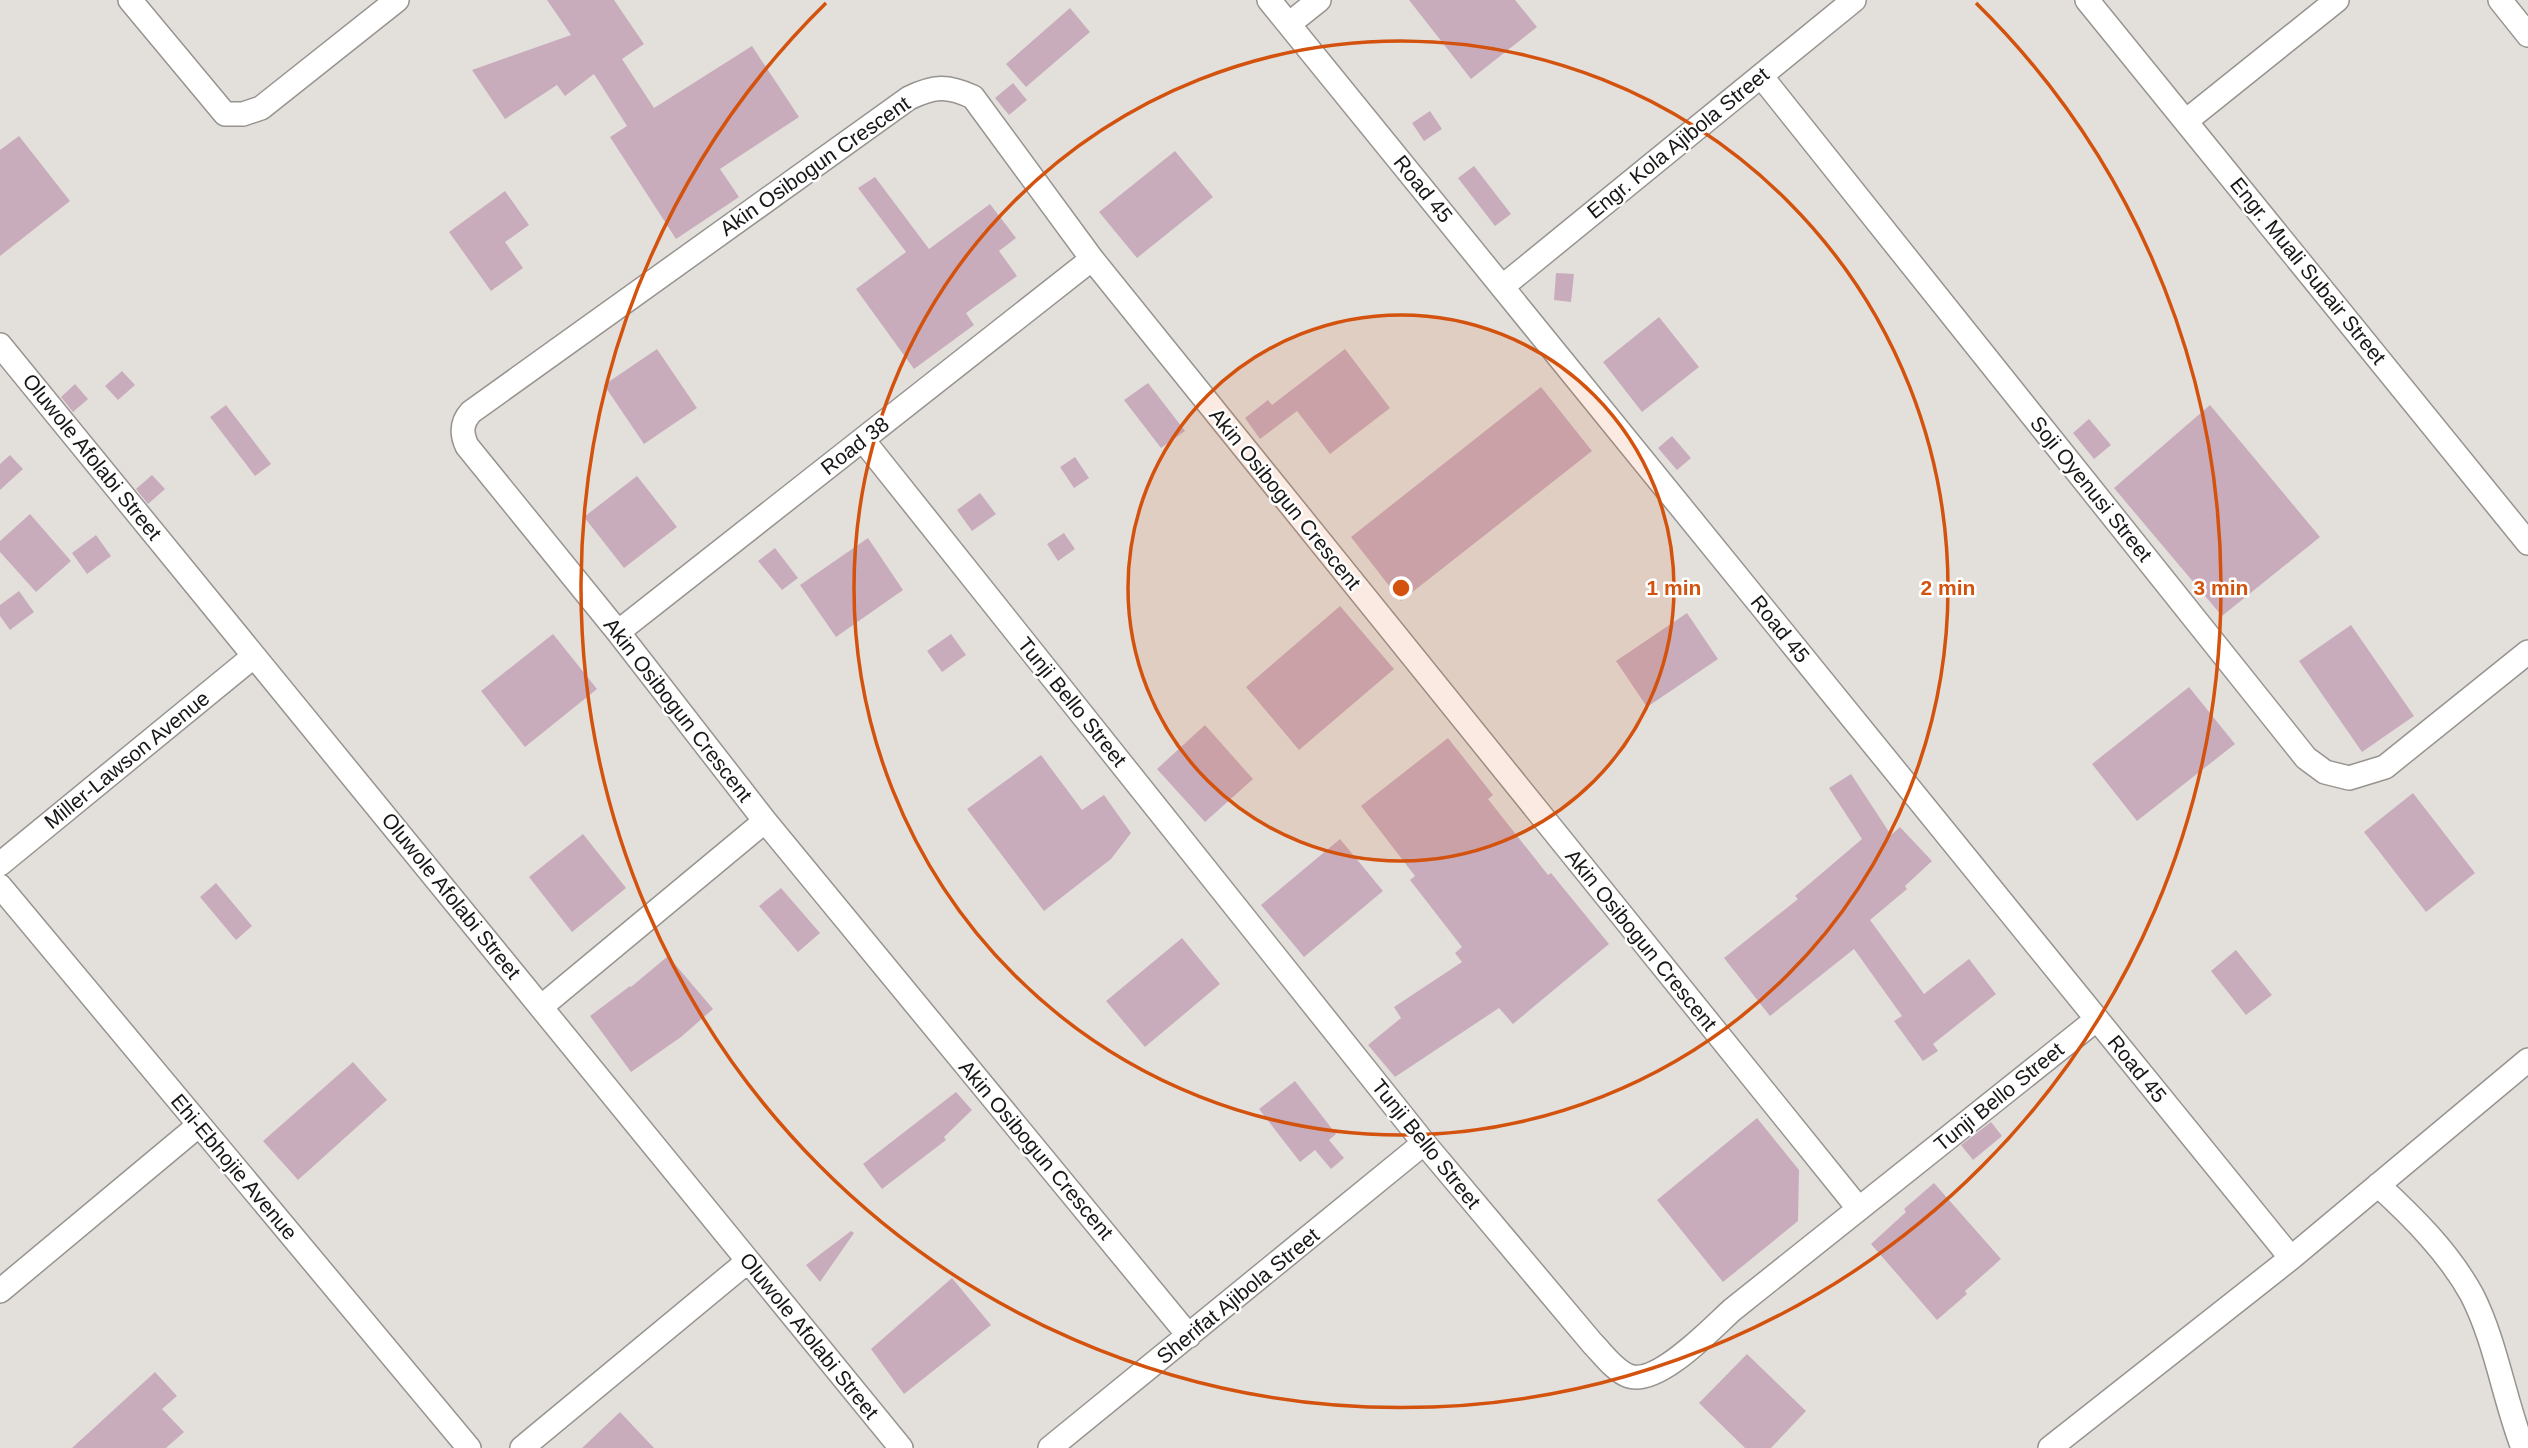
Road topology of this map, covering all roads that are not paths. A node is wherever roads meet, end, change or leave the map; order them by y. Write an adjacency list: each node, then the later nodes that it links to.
1 (130, 0): 2 (street)
2 (397, 0)
3 (1269, 0): 9 (street, Road 45)
4 (1319, 0): 9 (street)
5 (1854, 0): 11 (street, Engr. Kola Ajibola Street)
6 (2087, 0): 12 (street, Engr. Muali Subair Street)
7 (2337, 0): 12 (street)
8 (2500, 0): 10 (street)
9 (1289, 24): 14 (street, Road 45)
10 (2528, 35)
11 (1761, 76): 14 (street, Engr. Kola Ajibola Street); 19 (street, Soji Oyenusi Street)
12 (2186, 121): 17 (street, Engr. Muali Subair Street)
13 (1092, 259): 16 (street, Road 38); 18 (street, Akin Osibogun Crescent); 30 (street, Akin Osibogun Crescent)
14 (1502, 287): 25 (street, Road 45)
15 (0, 345): 20 (street, Oluwole Afolabi Street)
16 (863, 440): 18 (street, Road 38); 28 (street, Tunji Bello Street)
17 (2528, 544)
18 (618, 632): 21 (street, Akin Osibogun Crescent)
19 (2528, 652)
20 (254, 656): 22 (street, Miller-Lawson Avenue); 24 (street, Oluwole Afolabi Street)
21 (765, 821): 24 (street); 34 (street, Akin Osibogun Crescent)
22 (0, 864)
23 (0, 886): 27 (street, Ehi-Ebhojie Avenue)
24 (541, 1007): 32 (street, Oluwole Afolabi Street)
25 (2097, 1019): 30 (street, Tunji Bello Street); 31 (street, Road 45)
26 (2528, 1060): 29 (street)
27 (199, 1125): 33 (street); 35 (street, Ehi-Ebhojie Avenue)
28 (1424, 1143): 30 (street, Tunji Bello Street); 34 (street, Sherifat Ajibola Street)
29 (2378, 1185): 31 (street); 40 (street)
30 (1859, 1209)
31 (2291, 1258): 39 (street)
32 (748, 1261): 36 (street); 37 (street, Oluwole Afolabi Street)
33 (0, 1291)
34 (1189, 1336): 38 (street, Sherifat Ajibola Street)
35 (469, 1448)
36 (522, 1448)
37 (901, 1448)
38 (1051, 1448)
39 (2050, 1448)
40 (2523, 1448)

